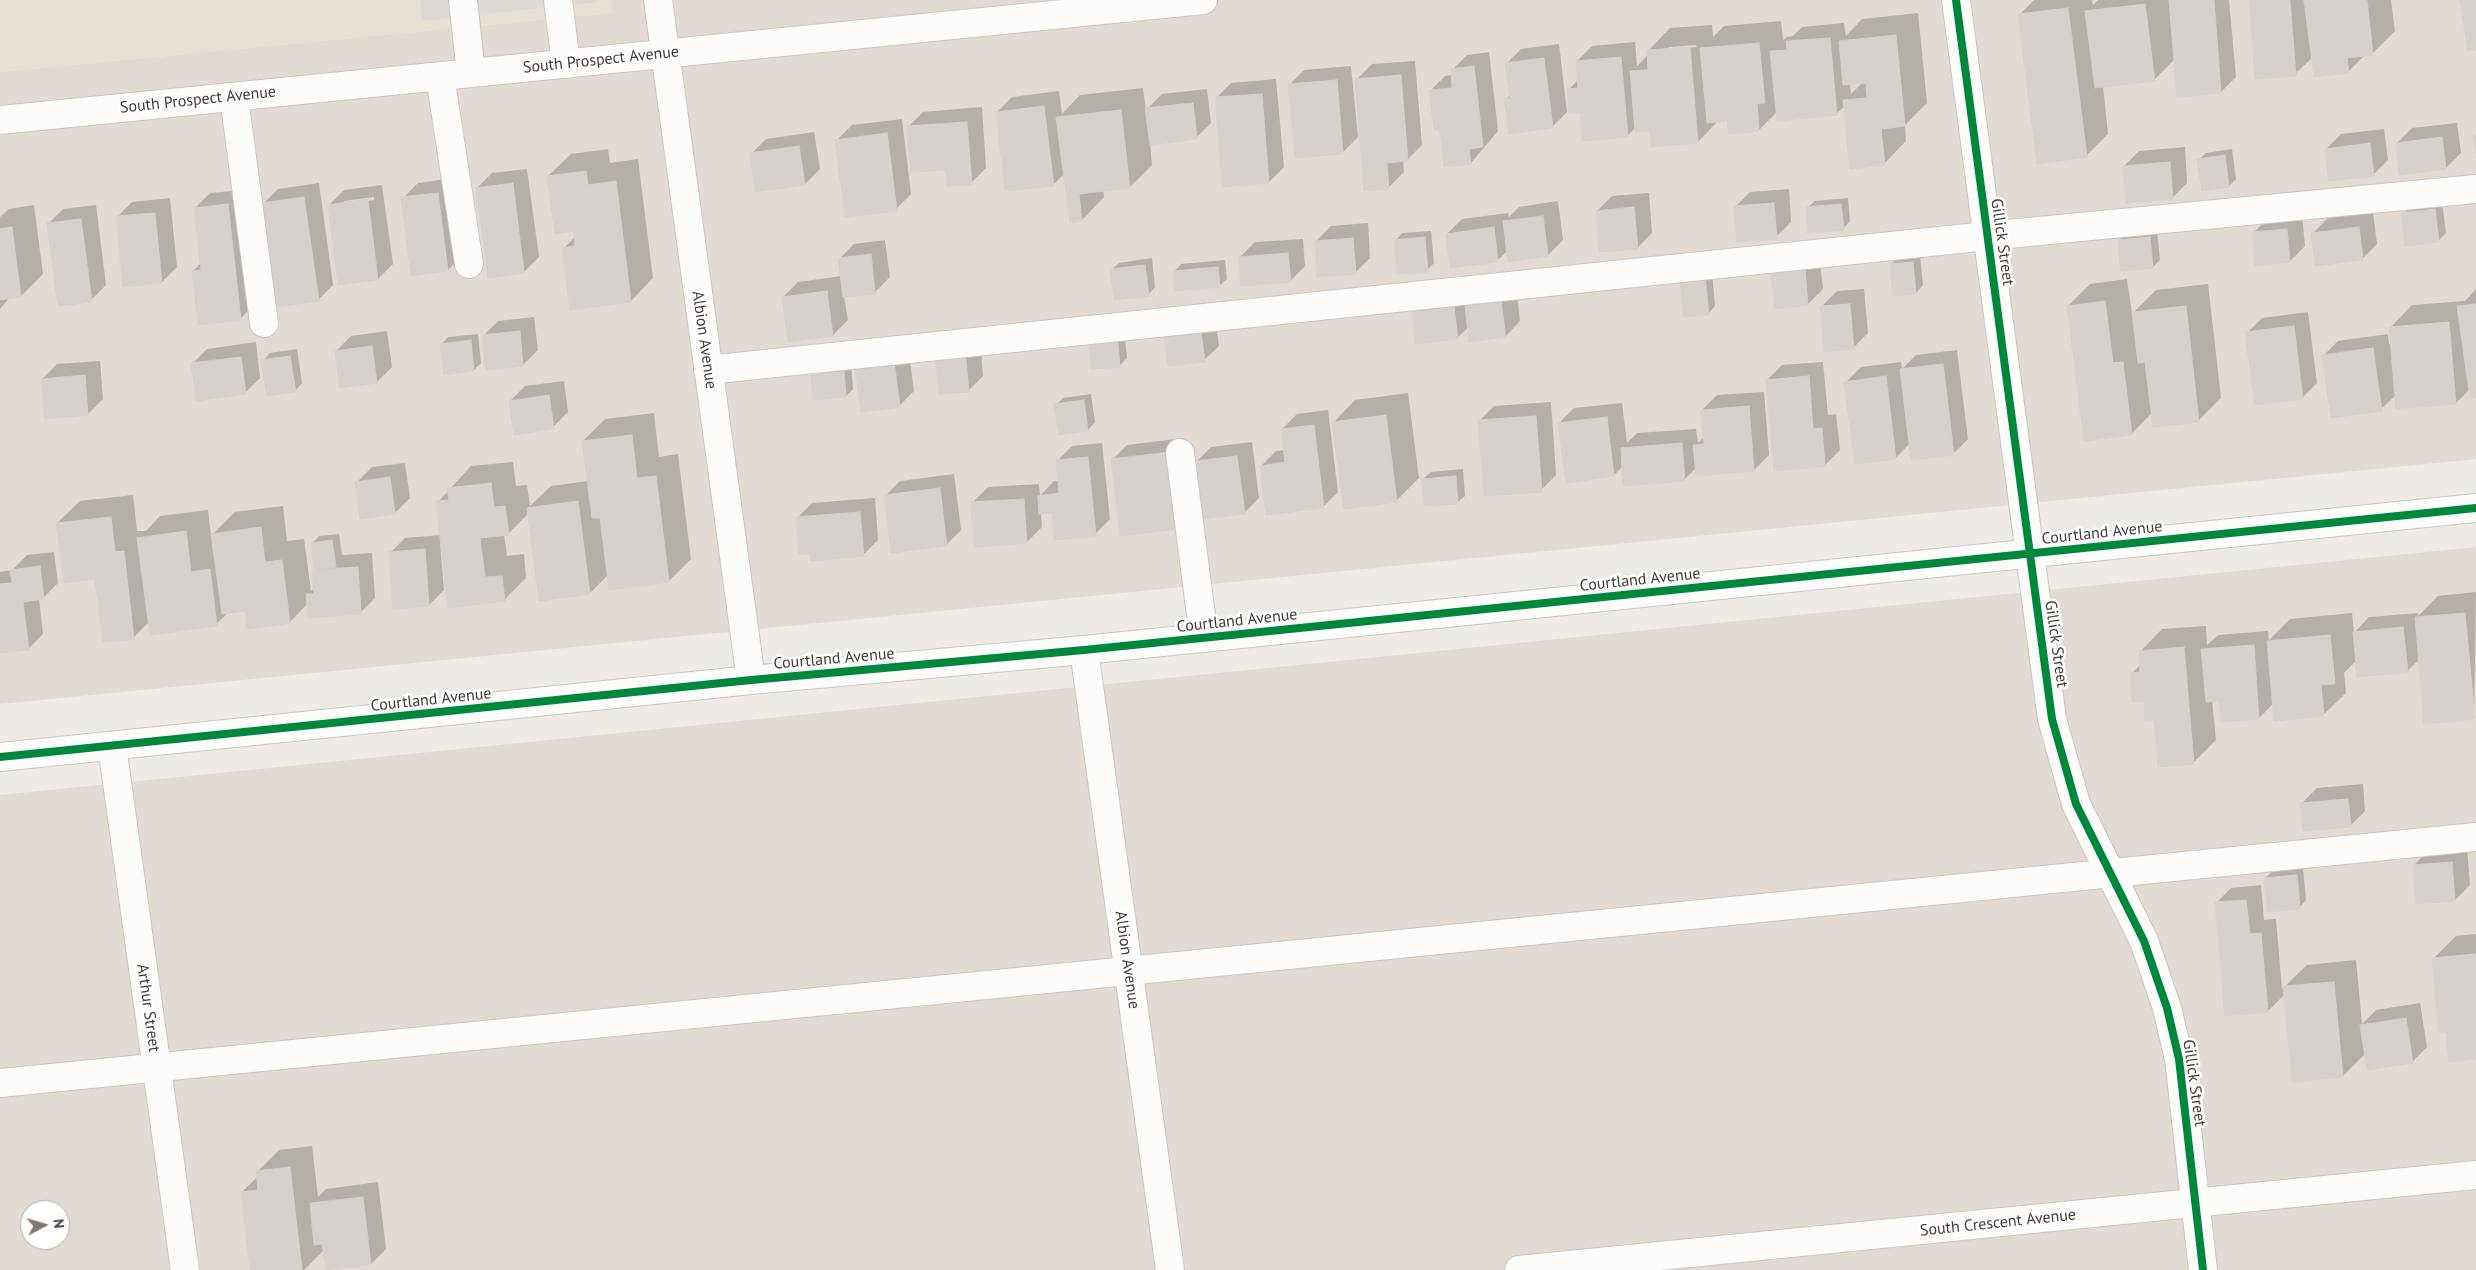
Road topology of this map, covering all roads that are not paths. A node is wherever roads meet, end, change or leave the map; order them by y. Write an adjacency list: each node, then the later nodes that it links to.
1 (463, 0): 8 (street)
2 (558, 0): 7 (street)
3 (658, 0): 6 (street, Albion Avenue)
4 (1203, 0): 6 (street, South Prospect Avenue)
5 (1956, 0): 13 (street, Gillick Street)
6 (666, 54): 7 (street, South Prospect Avenue); 16 (street, Albion Avenue)
7 (566, 64): 8 (street, South Prospect Avenue)
8 (470, 73): 9 (street, South Prospect Avenue)
9 (440, 76): 10 (street, South Prospect Avenue); 14 (street)
10 (234, 97): 11 (street, South Prospect Avenue); 15 (street)
11 (0, 120)
12 (2476, 189): 13 (street)
13 (1987, 236): 16 (street); 19 (street, Gillick Street)
14 (469, 264)
15 (264, 322)
16 (708, 370): 22 (street, Albion Avenue)
17 (1180, 453): 20 (street)
18 (2476, 508): 19 (street, Courtland Avenue)
19 (2030, 554): 20 (street, Courtland Avenue); 26 (street, Gillick Street)
20 (1204, 638): 21 (street, Courtland Avenue)
21 (1084, 650): 22 (street, Courtland Avenue); 27 (street, Albion Avenue)
22 (751, 680): 23 (street, Courtland Avenue)
23 (112, 746): 24 (street, Courtland Avenue); 28 (street, Arthur Street)
24 (0, 757)
25 (2476, 837): 26 (street)
26 (2112, 873): 27 (street); 31 (street, Gillick Street)
27 (1129, 971): 28 (street); 33 (street, Albion Avenue)
28 (156, 1068): 29 (street); 32 (street, Arthur Street)
29 (0, 1083)
30 (2476, 1176): 31 (street, South Crescent Avenue)
31 (2196, 1204): 34 (street, South Crescent Avenue); 35 (street, Gillick Street)
32 (185, 1270)
33 (1170, 1270)
34 (1519, 1270)
35 (2202, 1270)

